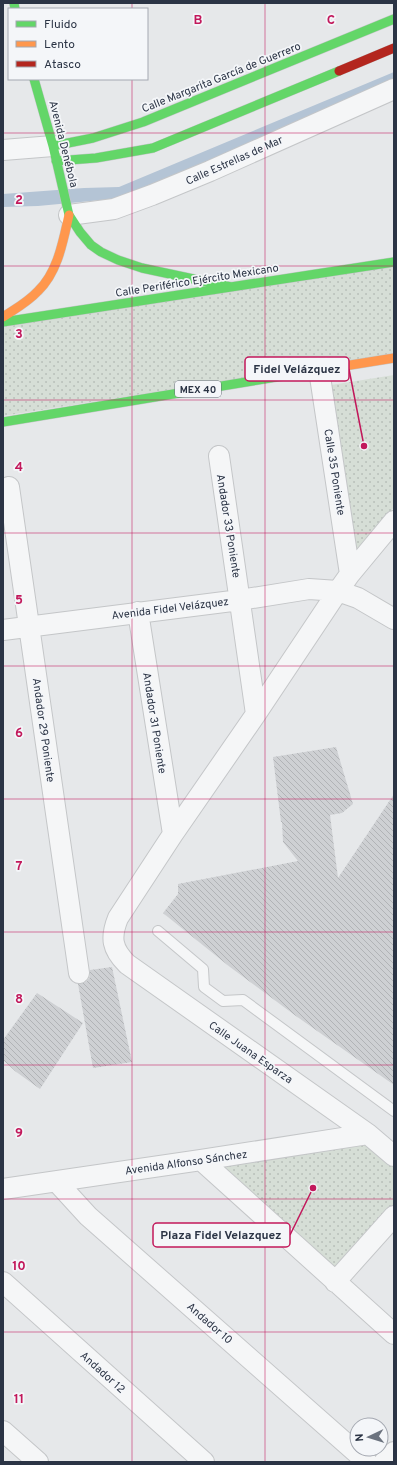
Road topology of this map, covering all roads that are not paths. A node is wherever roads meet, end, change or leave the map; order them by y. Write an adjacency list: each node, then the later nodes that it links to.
1 (394, 19): 6 (main road, Calle Margarita García de Guerrero)
2 (394, 48): 6 (main road)
3 (34, 80): 6 (main road, Avenida Denébola)
4 (394, 89): 7 (street, Calle Estrellas de Mar)
5 (3, 150): 6 (street)
6 (54, 153): 7 (main road, Avenida Denébola)
7 (68, 212): 9 (main road, Avenida Denébola); 10 (main road, Avenida Denébola)
8 (394, 262): 9 (main road, Calle Periférico Ejército Mexicano)
9 (231, 287): 11 (main road, Calle Periférico Ejército Mexicano)
10 (3, 317)
11 (3, 322)
12 (394, 358): 13 (main road, MEX 40)
13 (319, 370): 14 (main road, MEX 40); 18 (street, Calle 35 Poniente)
14 (3, 422)
15 (219, 456): 20 (street, Andador 33 Poniente)
16 (9, 488): 23 (street, Andador 29 Poniente)
17 (394, 521): 18 (street)
18 (350, 574): 19 (street)
19 (338, 591): 20 (street, Avenida Fidel Velázquez); 22 (street, Avenida Fidel Velázquez); 25 (street)
20 (240, 600): 21 (street, Avenida Fidel Velázquez); 25 (street, Andador 33 Poniente)
21 (138, 612): 23 (street, Avenida Fidel Velázquez); 26 (street, Andador 31 Poniente)
22 (394, 619)
23 (29, 626): 24 (street, Avenida Fidel Velázquez); 28 (street, Andador 29 Poniente)
24 (3, 630)
25 (256, 714): 26 (street)
26 (173, 834): 30 (street, Calle Juana Esparza)
27 (158, 931): 29 (lane)
28 (79, 973)
29 (394, 1111)
30 (368, 1134): 31 (street, Calle Juana Esparza); 32 (street, Avenida Alfonso Sánchez)
31 (394, 1156)
32 (201, 1160): 33 (street, Avenida Alfonso Sánchez); 37 (street)
33 (56, 1181): 34 (street, Avenida Alfonso Sánchez); 43 (street, Andador 10)
34 (3, 1189)
35 (394, 1216): 37 (street)
36 (3, 1282): 42 (street, Andador 12)
37 (335, 1282): 38 (street)
38 (394, 1334)
39 (3, 1431): 41 (street)
40 (394, 1452): 44 (street)
41 (38, 1462)
42 (204, 1462)
43 (367, 1462)
44 (384, 1462)

